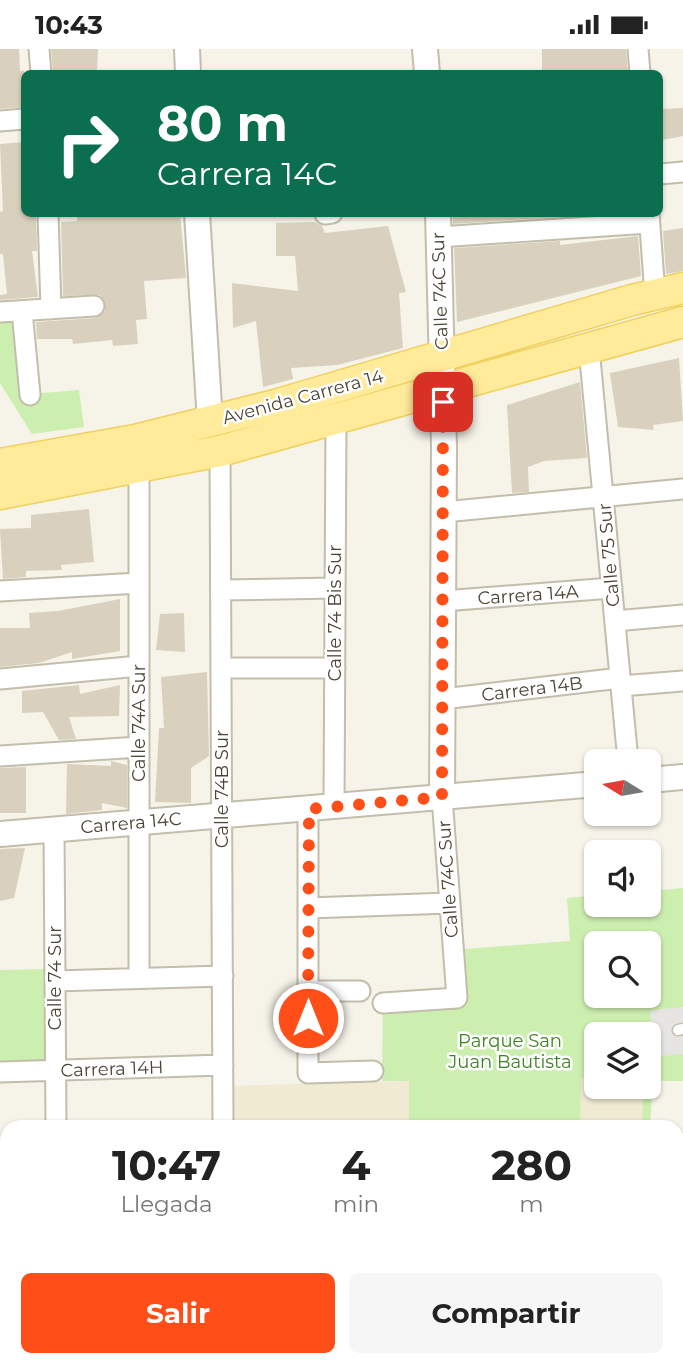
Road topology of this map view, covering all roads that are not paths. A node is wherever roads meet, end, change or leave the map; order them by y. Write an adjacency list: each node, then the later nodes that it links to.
1 (39, 49): 5 (street)
2 (187, 49): 6 (street)
3 (425, 49): 7 (street)
4 (638, 49): 8 (street)
5 (41, 70)
6 (188, 70)
7 (426, 70)
8 (640, 70)
9 (21, 119): 10 (street)
10 (0, 121)
11 (683, 172): 12 (street)
12 (663, 174)
13 (48, 217): 19 (street)
14 (197, 217): 28 (street)
15 (649, 218): 16 (street); 17 (street)
16 (438, 225): 24 (street, Calle 74C Sur)
17 (669, 291): 24 (main road, Avenida Carrera 14)
18 (94, 306): 19 (street)
19 (51, 309): 20 (street)
20 (22, 311): 21 (street); 26 (street)
21 (0, 312)
22 (683, 322): 23 (main road, Avenida Carrera 14)
23 (589, 348): 25 (main road, Avenida Carrera 14); 34 (street, Calle 75 Sur)
24 (442, 358): 25 (street, Calle 74C Sur); 28 (main road, Avenida Carrera 14)
25 (443, 388): 27 (main road, Avenida Carrera 14); 35 (street, Calle 74C Sur)
26 (30, 394)
27 (336, 420): 29 (main road, Avenida Carrera 14); 37 (street, Calle 74 Bis Sur)
28 (210, 422): 30 (main road, Avenida Carrera 14)
29 (220, 450): 31 (main road, Avenida Carrera 14); 39 (street, Calle 74B Sur)
30 (0, 464)
31 (139, 468): 33 (main road, Avenida Carrera 14); 36 (street, Calle 74A Sur)
32 (683, 489): 34 (street)
33 (0, 494)
34 (603, 495): 35 (street); 38 (street, Calle 75 Sur)
35 (444, 512): 41 (street, Calle 74C Sur)
36 (139, 583): 40 (street); 44 (street, Calle 74A Sur)
37 (335, 588): 39 (street); 46 (street, Calle 74 Bis Sur)
38 (612, 588): 41 (street, Carrera 14A); 43 (street, Calle 75 Sur)
39 (221, 590): 45 (street, Calle 74B Sur)
40 (0, 591)
41 (443, 601): 50 (street, Calle 74C Sur)
42 (683, 615): 43 (street)
43 (615, 621): 49 (street, Calle 75 Sur)
44 (139, 666): 47 (street); 51 (street, Calle 74A Sur)
45 (221, 668): 46 (street); 60 (street, Calle 74B Sur)
46 (335, 668): 58 (street, Calle 74 Bis Sur)
47 (0, 679)
48 (683, 681): 49 (street, Carrera 14B)
49 (621, 682): 50 (street, Carrera 14B); 52 (street, Calle 75 Sur)
50 (443, 699): 57 (street, Calle 74C Sur)
51 (139, 747): 53 (street); 61 (street, Calle 74A Sur)
52 (627, 749)
53 (0, 755)
54 (683, 777): 55 (street)
55 (662, 779)
56 (584, 786): 57 (street, Carrera 14C)
57 (442, 797): 58 (street, Carrera 14C); 64 (street, Calle 74C Sur)
58 (334, 806): 59 (street, Carrera 14C)
59 (309, 809): 60 (street, Carrera 14C); 65 (street)
60 (222, 816): 61 (street, Carrera 14C); 66 (street, Calle 74B Sur)
61 (139, 823): 62 (street, Carrera 14C); 67 (street, Calle 74A Sur)
62 (54, 830): 63 (street, Carrera 14C); 68 (street, Calle 74 Sur)
63 (0, 834)
64 (450, 903): 65 (street); 71 (street, Calle 74C Sur)
65 (308, 908): 69 (street)
66 (223, 976): 67 (street); 72 (street, Calle 74B Sur)
67 (139, 978): 68 (street)
68 (55, 981): 73 (street, Calle 74 Sur)
69 (308, 991): 70 (street); 74 (street)
70 (360, 991)
71 (383, 1003)
72 (223, 1065): 73 (street, Carrera 14H); 77 (street, Calle 74B Sur)
73 (55, 1070): 75 (street, Carrera 14H); 76 (street, Calle 74 Sur)
74 (373, 1071)
75 (0, 1072)
76 (56, 1120)
77 (223, 1120)

